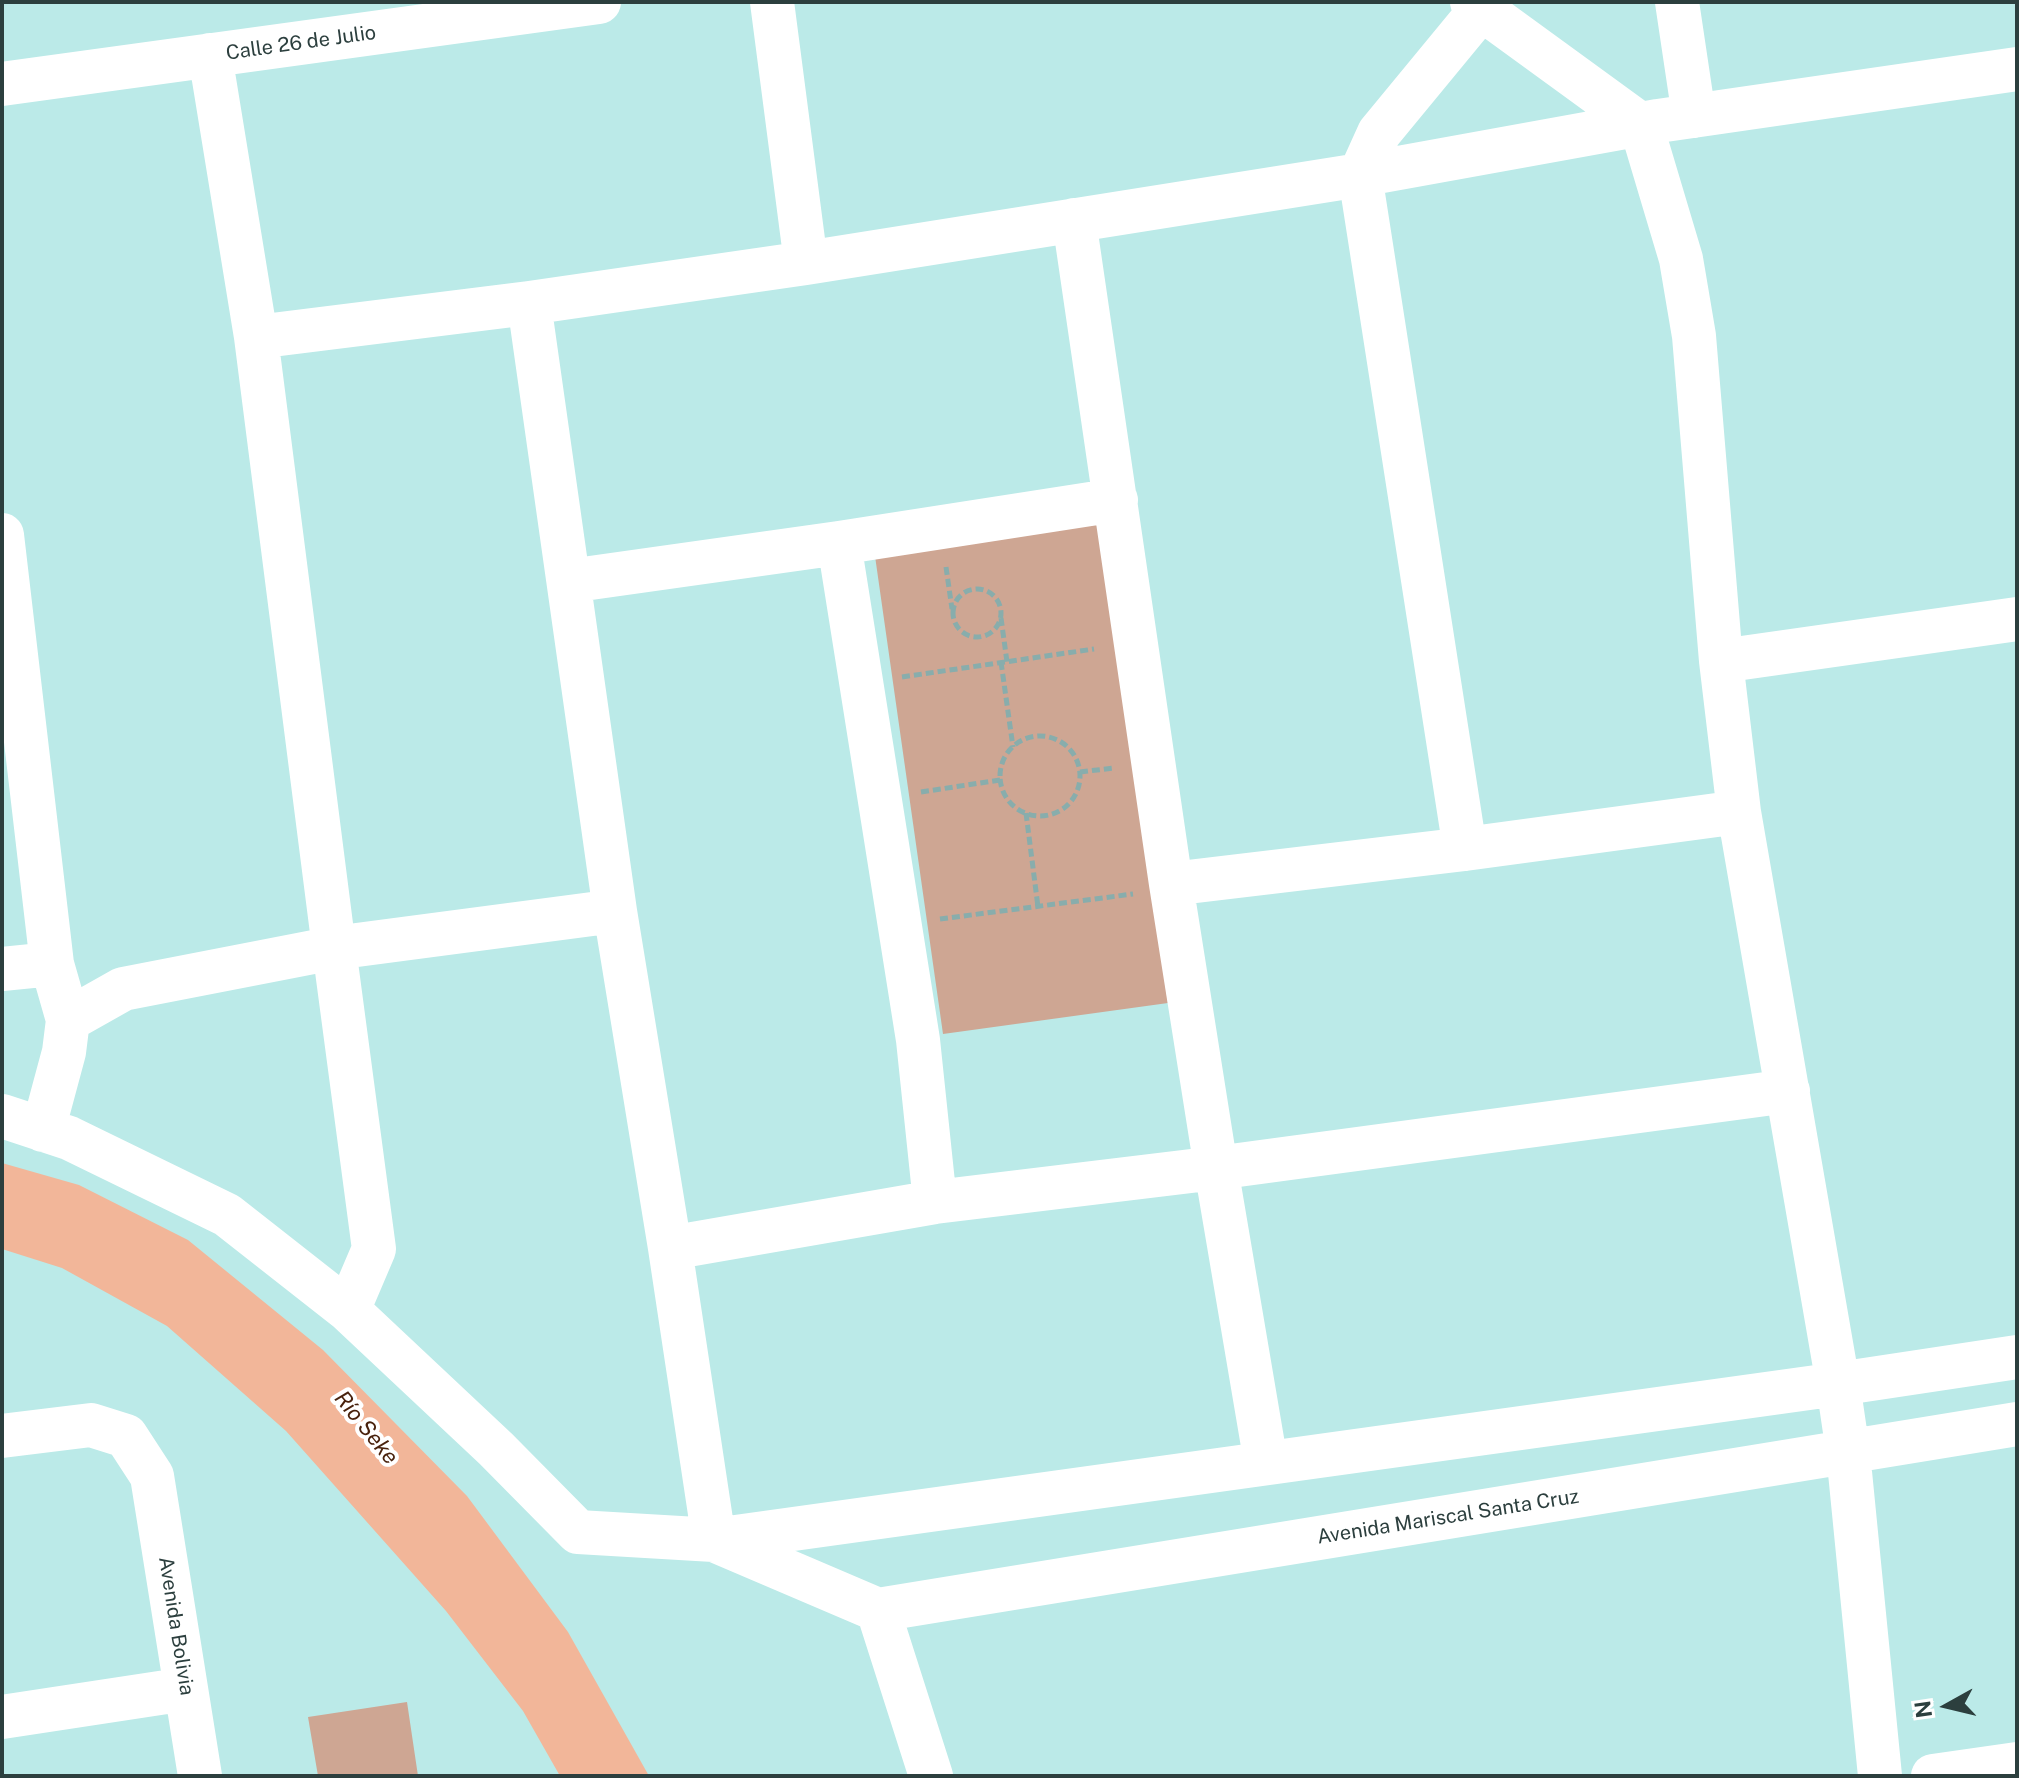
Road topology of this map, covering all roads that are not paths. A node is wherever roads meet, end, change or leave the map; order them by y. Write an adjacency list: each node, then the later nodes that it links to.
1 (599, 2): 5 (street, Calle 26 de Julio)
2 (772, 2): 12 (street)
3 (1677, 2): 8 (street)
4 (1477, 5): 9 (street); 10 (street)
5 (210, 55): 7 (street, Calle 26 de Julio); 14 (street)
6 (2017, 69): 8 (street)
7 (2, 84)
8 (1694, 116): 9 (street)
9 (1641, 125): 10 (street); 20 (street)
10 (1360, 175): 11 (street); 22 (street)
11 (1074, 220): 12 (street); 15 (street)
12 (806, 263): 13 (street)
13 (529, 303): 14 (street); 18 (street)
14 (256, 337): 25 (street)
15 (1116, 500): 17 (street); 23 (street)
16 (2, 535): 26 (street)
17 (839, 543): 18 (street); 33 (street)
18 (569, 581): 24 (street)
19 (2017, 620): 20 (street)
20 (1721, 661): 21 (street)
21 (1739, 812): 22 (street); 29 (street)
22 (1465, 849): 23 (street)
23 (1154, 888): 32 (street)
24 (615, 911): 25 (street); 34 (street)
25 (334, 948): 28 (street); 35 (street)
26 (52, 964): 27 (street); 28 (street)
27 (2, 969)
28 (68, 1020): 31 (street)
29 (1788, 1091): 32 (street); 37 (street)
30 (2, 1116): 31 (street)
31 (43, 1130): 35 (street)
32 (1216, 1168): 33 (street); 41 (street)
33 (935, 1202): 34 (street)
34 (670, 1248): 42 (street)
35 (348, 1310): 42 (street)
36 (2017, 1357): 37 (street)
37 (1838, 1384): 40 (street); 41 (street)
38 (2017, 1424): 40 (street, Avenida Mariscal Santa Cruz)
39 (2, 1436): 44 (street, Avenida Bolivia)
40 (1848, 1452): 43 (street, Avenida Mariscal Santa Cruz); 49 (street)
41 (1266, 1463): 42 (street)
42 (714, 1540): 43 (street)
43 (878, 1610): 48 (street)
44 (186, 1689): 45 (street); 47 (street, Avenida Bolivia)
45 (2, 1717)
46 (2017, 1764): 50 (street)
47 (200, 1776)
48 (931, 1776)
49 (1880, 1776)
50 (1933, 1776)

